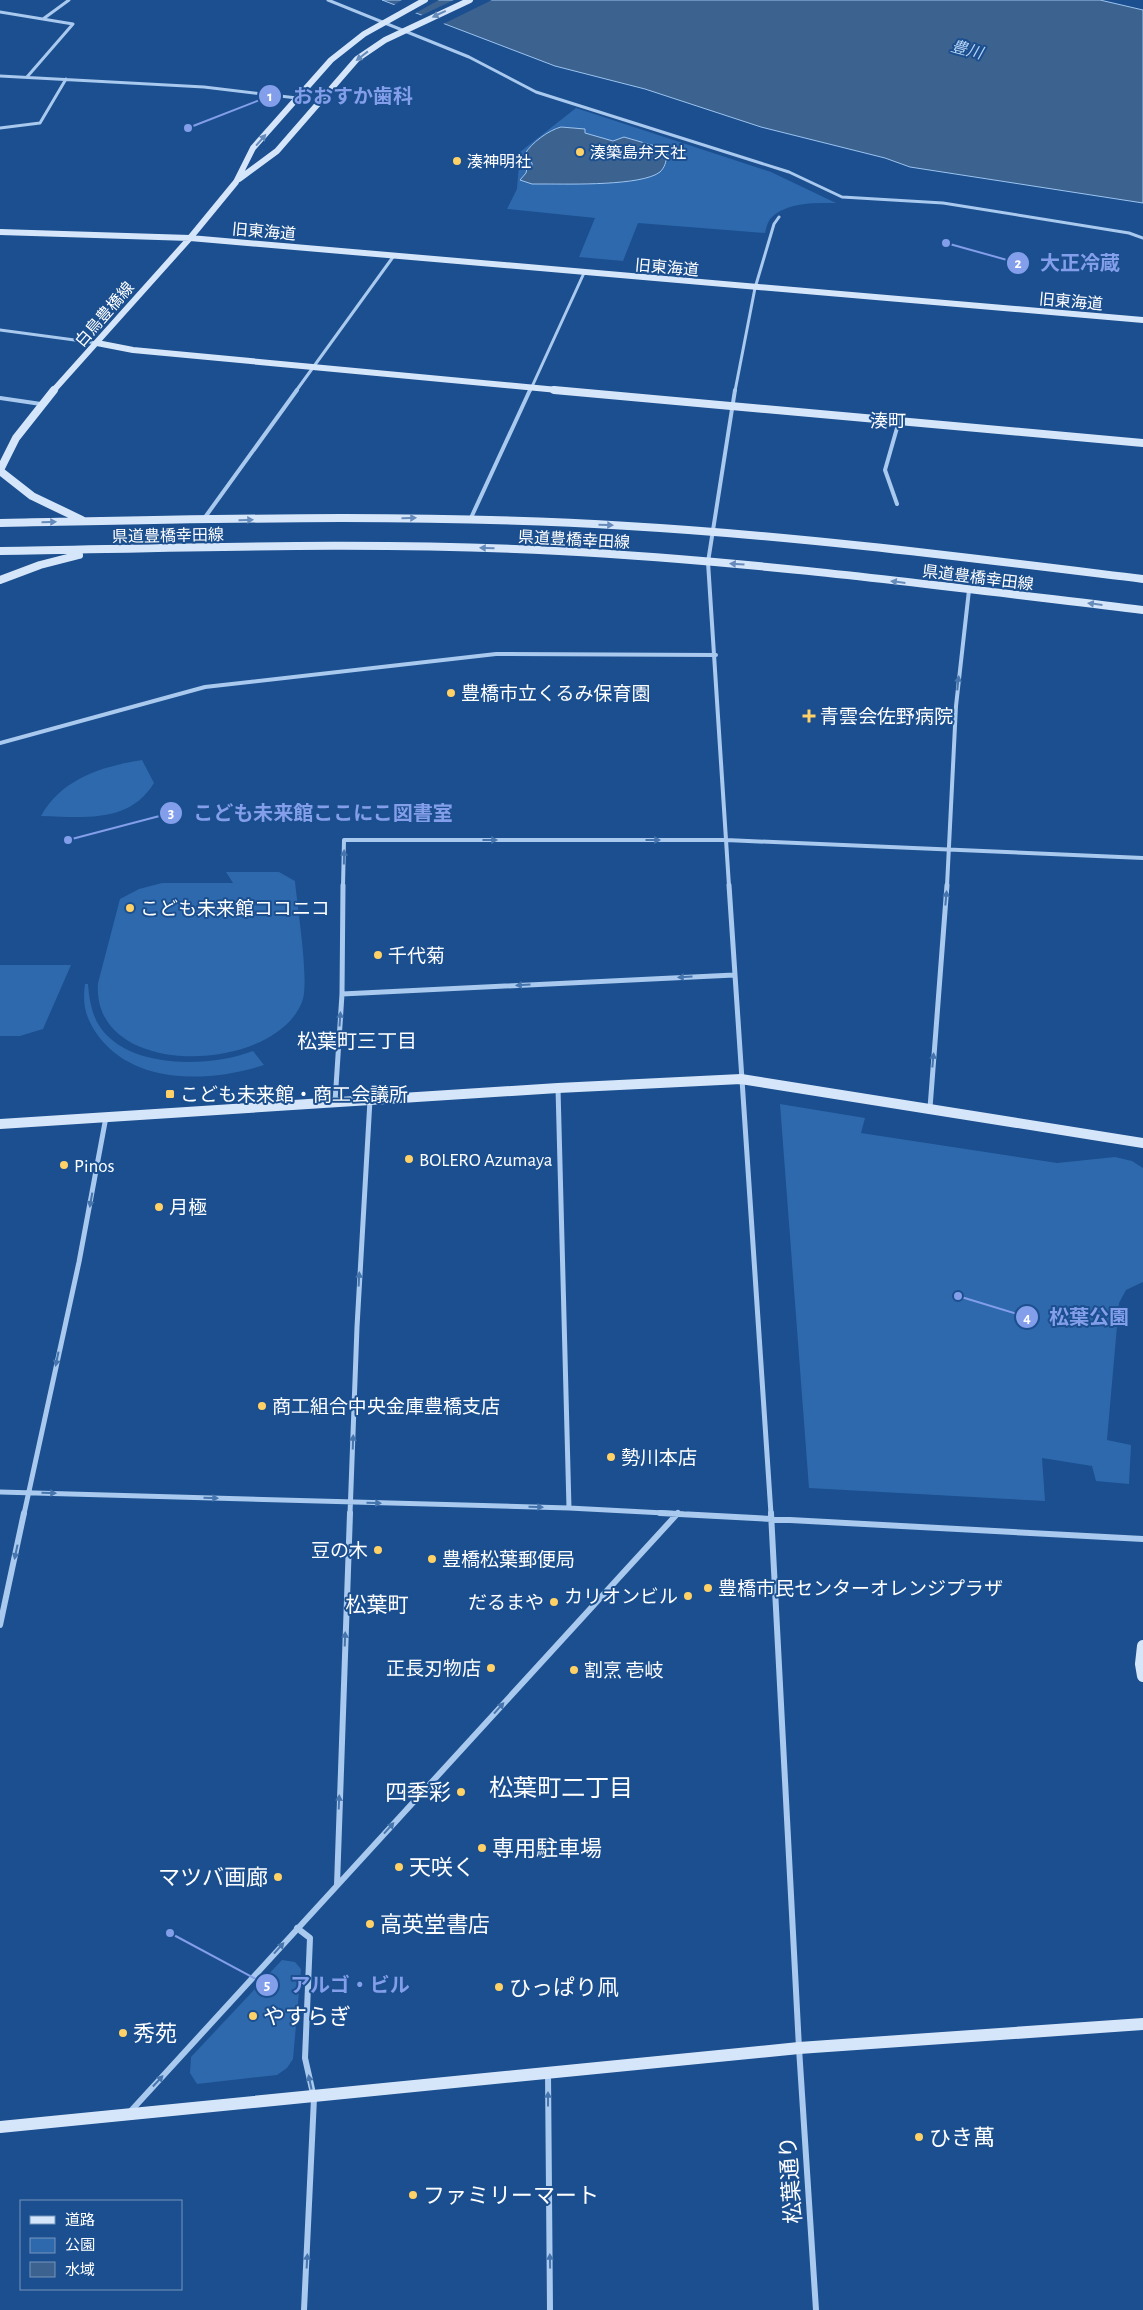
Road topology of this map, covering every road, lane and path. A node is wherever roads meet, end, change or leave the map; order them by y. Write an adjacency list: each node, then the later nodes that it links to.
1 (69, 0): 6 (street)
2 (328, 0): 7 (street)
3 (425, 0): 7 (main road, 白鳥豊橋線)
4 (470, 0): 8 (main road, 白鳥豊橋線, one-way to 8)
5 (0, 12): 6 (street)
6 (43, 19): 10 (street)
7 (382, 23): 8 (street); 12 (main road, 白鳥豊橋線)
8 (406, 30): 14 (main road, 白鳥豊橋線, one-way to 14); 18 (street)
9 (0, 76): 10 (street)
10 (27, 77): 11 (street)
11 (66, 79): 12 (street); 13 (street)
12 (297, 98): 14 (main road, 白鳥豊橋線, one-way to 12)
13 (0, 128)
14 (236, 182): 17 (main road, 白鳥豊橋線)
15 (779, 217): 21 (street, 松葉通り)
16 (0, 232): 17 (main road, 旧東海道)
17 (190, 238): 19 (main road, 旧東海道); 24 (main road, 白鳥豊橋線)
18 (1143, 238)
19 (393, 257): 20 (main road, 旧東海道); 25 (street)
20 (584, 273): 21 (main road, 旧東海道); 26 (street)
21 (755, 288): 22 (main road, 旧東海道); 29 (street, 松葉通り)
22 (1143, 320)
23 (0, 330): 24 (street)
24 (97, 343): 25 (main road); 28 (main road, 白鳥豊橋線)
25 (313, 368): 26 (main road); 35 (street)
26 (531, 388): 29 (main road); 34 (street)
27 (0, 398): 28 (street)
28 (41, 404): 32 (main road, 白鳥豊橋線)
29 (732, 406): 30 (main road); 38 (street, 松葉通り)
30 (899, 421): 31 (main road); 33 (street)
31 (1143, 443)
32 (0, 470): 36 (main road)
33 (897, 504)
34 (470, 520): 35 (main road, 県道豊橋幸田線, one-way to 34); 38 (main road, 県道豊橋幸田線, one-way to 38)
35 (202, 521): 36 (main road, 県道豊橋幸田線)
36 (88, 522): 37 (main road, 県道豊橋幸田線, one-way to 36)
37 (0, 524)
38 (714, 531): 41 (street, 松葉通り); 42 (main road, 県道豊橋幸田線)
39 (104, 550): 40 (main road, 県道豊橋幸田線); 41 (main road, 県道豊橋幸田線, one-way to 39); 43 (main road)
40 (0, 551)
41 (708, 562): 44 (main road, 県道豊橋幸田線, one-way to 41); 46 (street, 松葉通り)
42 (1143, 578)
43 (0, 580)
44 (969, 590): 45 (main road, 県道豊橋幸田線, one-way to 44); 49 (street, one-way to 44)
45 (1143, 610)
46 (716, 655): 47 (street); 48 (street, 松葉通り)
47 (0, 743)
48 (726, 840): 49 (street); 51 (street, 松葉通り); 52 (street, one-way to 48)
49 (950, 850): 50 (street); 57 (street, one-way to 49)
50 (1143, 858)
51 (734, 975): 52 (street, one-way to 52); 53 (street, 松葉通り)
52 (342, 994): 56 (street, one-way to 52)
53 (741, 1079): 54 (main road); 57 (main road); 66 (street, 松葉通り)
54 (558, 1088): 55 (main road); 64 (street)
55 (370, 1100): 56 (main road); 63 (street, one-way to 55)
56 (335, 1103): 58 (main road)
57 (930, 1108): 60 (main road)
58 (106, 1117): 59 (main road); 62 (street, one-way to 62)
59 (0, 1124)
60 (1143, 1143)
61 (0, 1492): 62 (street)
62 (29, 1493): 63 (street, one-way to 63); 68 (street, one-way to 68)
63 (351, 1502): 64 (street, one-way to 64); 71 (street, one-way to 63)
64 (569, 1508): 65 (street)
65 (678, 1513): 66 (street); 71 (street, one-way to 65)
66 (771, 1518): 67 (street); 74 (street, 松葉通り)
67 (1143, 1539)
68 (0, 1625)
69 (1143, 1646): 70 (main road)
70 (1143, 1676)
71 (337, 1885): 72 (street)
72 (297, 1928): 76 (street, one-way to 72); 77 (street, one-way to 72)
73 (1143, 2024): 74 (main road)
74 (799, 2048): 75 (main road); 81 (street, 松葉通り)
75 (548, 2072): 76 (main road); 80 (street, one-way to 75)
76 (314, 2098): 77 (main road); 79 (street, one-way to 76)
77 (125, 2116): 78 (main road)
78 (0, 2127)
79 (304, 2310)
80 (550, 2310)
81 (816, 2310)

